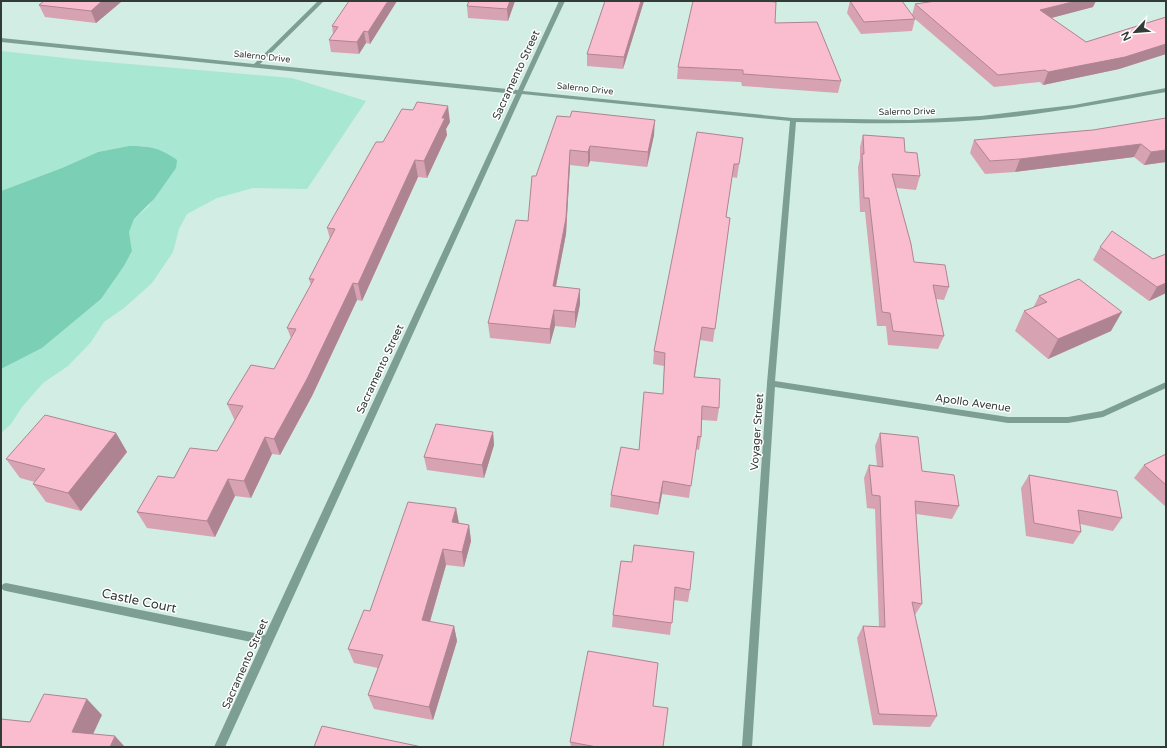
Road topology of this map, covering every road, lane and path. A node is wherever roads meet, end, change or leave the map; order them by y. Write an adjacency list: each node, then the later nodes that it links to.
1 (321, 1): 4 (street)
2 (562, 1): 6 (street, Sacramento Street)
3 (1, 40): 4 (street, Salerno Drive)
4 (256, 66): 6 (street, Salerno Drive)
5 (1166, 90): 7 (street, Salerno Drive)
6 (520, 92): 7 (street, Salerno Drive); 11 (street, Sacramento Street)
7 (793, 120): 8 (street, Voyager Street)
8 (771, 383): 9 (street, Apollo Avenue); 13 (street, Voyager Street)
9 (1166, 384)
10 (6, 587): 11 (street, Castle Court)
11 (267, 640): 12 (street, Sacramento Street)
12 (219, 747)
13 (747, 747)

